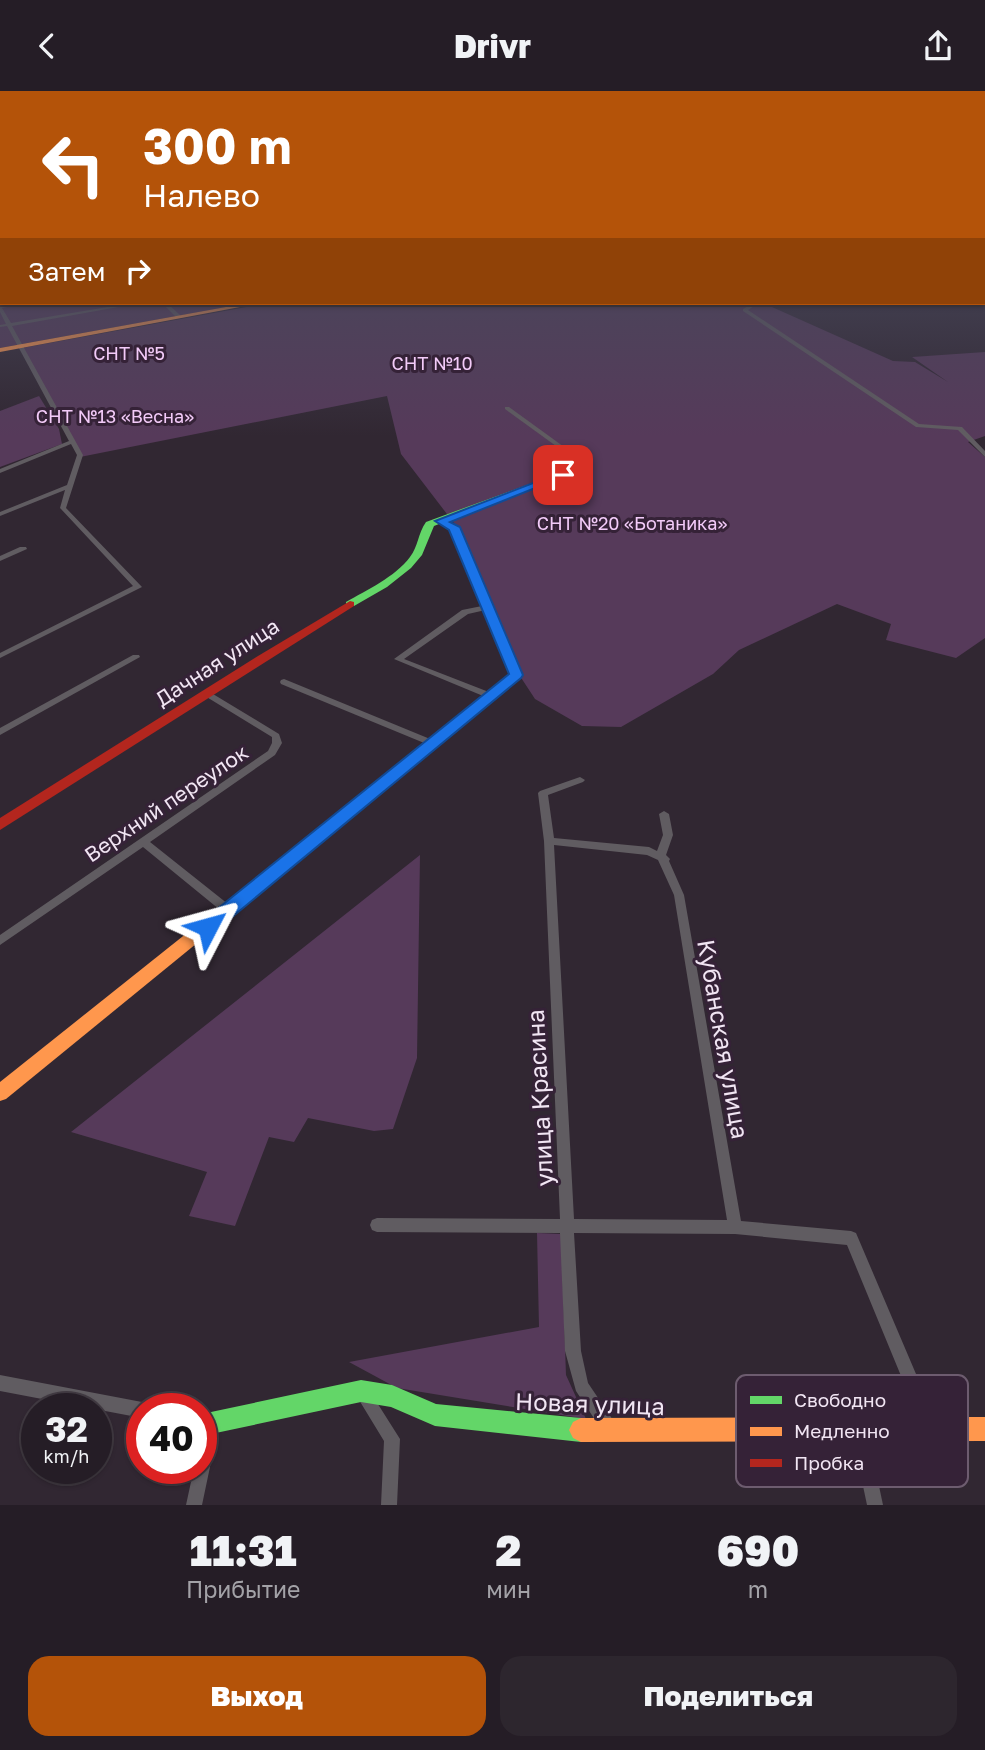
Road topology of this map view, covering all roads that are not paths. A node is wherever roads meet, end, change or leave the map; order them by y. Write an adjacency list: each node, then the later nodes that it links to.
1 (127, 305): 7 (street)
2 (166, 305): 6 (street)
3 (247, 305): 6 (street)
4 (753, 305): 13 (street)
5 (0, 308): 7 (street)
6 (179, 317): 9 (street)
7 (9, 325): 8 (street); 9 (street)
8 (0, 326)
9 (21, 346): 10 (street); 12 (street)
10 (0, 350)
11 (507, 408): 14 (street)
12 (72, 442): 15 (street); 16 (street)
13 (985, 455)
14 (587, 466): 18 (street)
15 (0, 471)
16 (70, 487): 17 (street); 22 (street)
17 (0, 515)
18 (440, 521): 21 (street); 25 (street, Дачная улица)
19 (23, 549): 20 (street)
20 (0, 559)
21 (487, 607): 26 (street); 26 (street)
22 (0, 656)
23 (136, 657): 27 (street)
24 (284, 682): 28 (street)
25 (208, 694): 31 (street, Дачная улица); 33 (street, Верхний переулок)
26 (491, 696): 28 (street)
27 (0, 733)
28 (432, 743): 35 (street)
29 (580, 780): 32 (street, улица Красина)
30 (664, 814): 34 (street)
31 (0, 825)
32 (550, 841): 34 (street); 39 (street, улица Красина)
33 (143, 842): 35 (street); 36 (street, Верхний переулок)
34 (665, 860): 40 (street, Кубанская улица)
35 (229, 911): 37 (street)
36 (0, 941)
37 (0, 1093)
38 (377, 1225): 39 (street)
39 (568, 1227): 40 (street); 47 (street, улица Красина)
40 (735, 1227): 41 (street)
41 (908, 1375)
42 (0, 1383): 44 (street)
43 (361, 1391): 45 (street, Новая улица); 47 (street, Новая улица); 51 (street)
44 (126, 1407)
45 (217, 1420)
46 (736, 1429): 47 (street, Новая улица)
47 (611, 1430)
48 (197, 1484): 50 (street)
49 (871, 1487): 52 (street)
50 (194, 1505)
51 (389, 1505)
52 (875, 1505)

